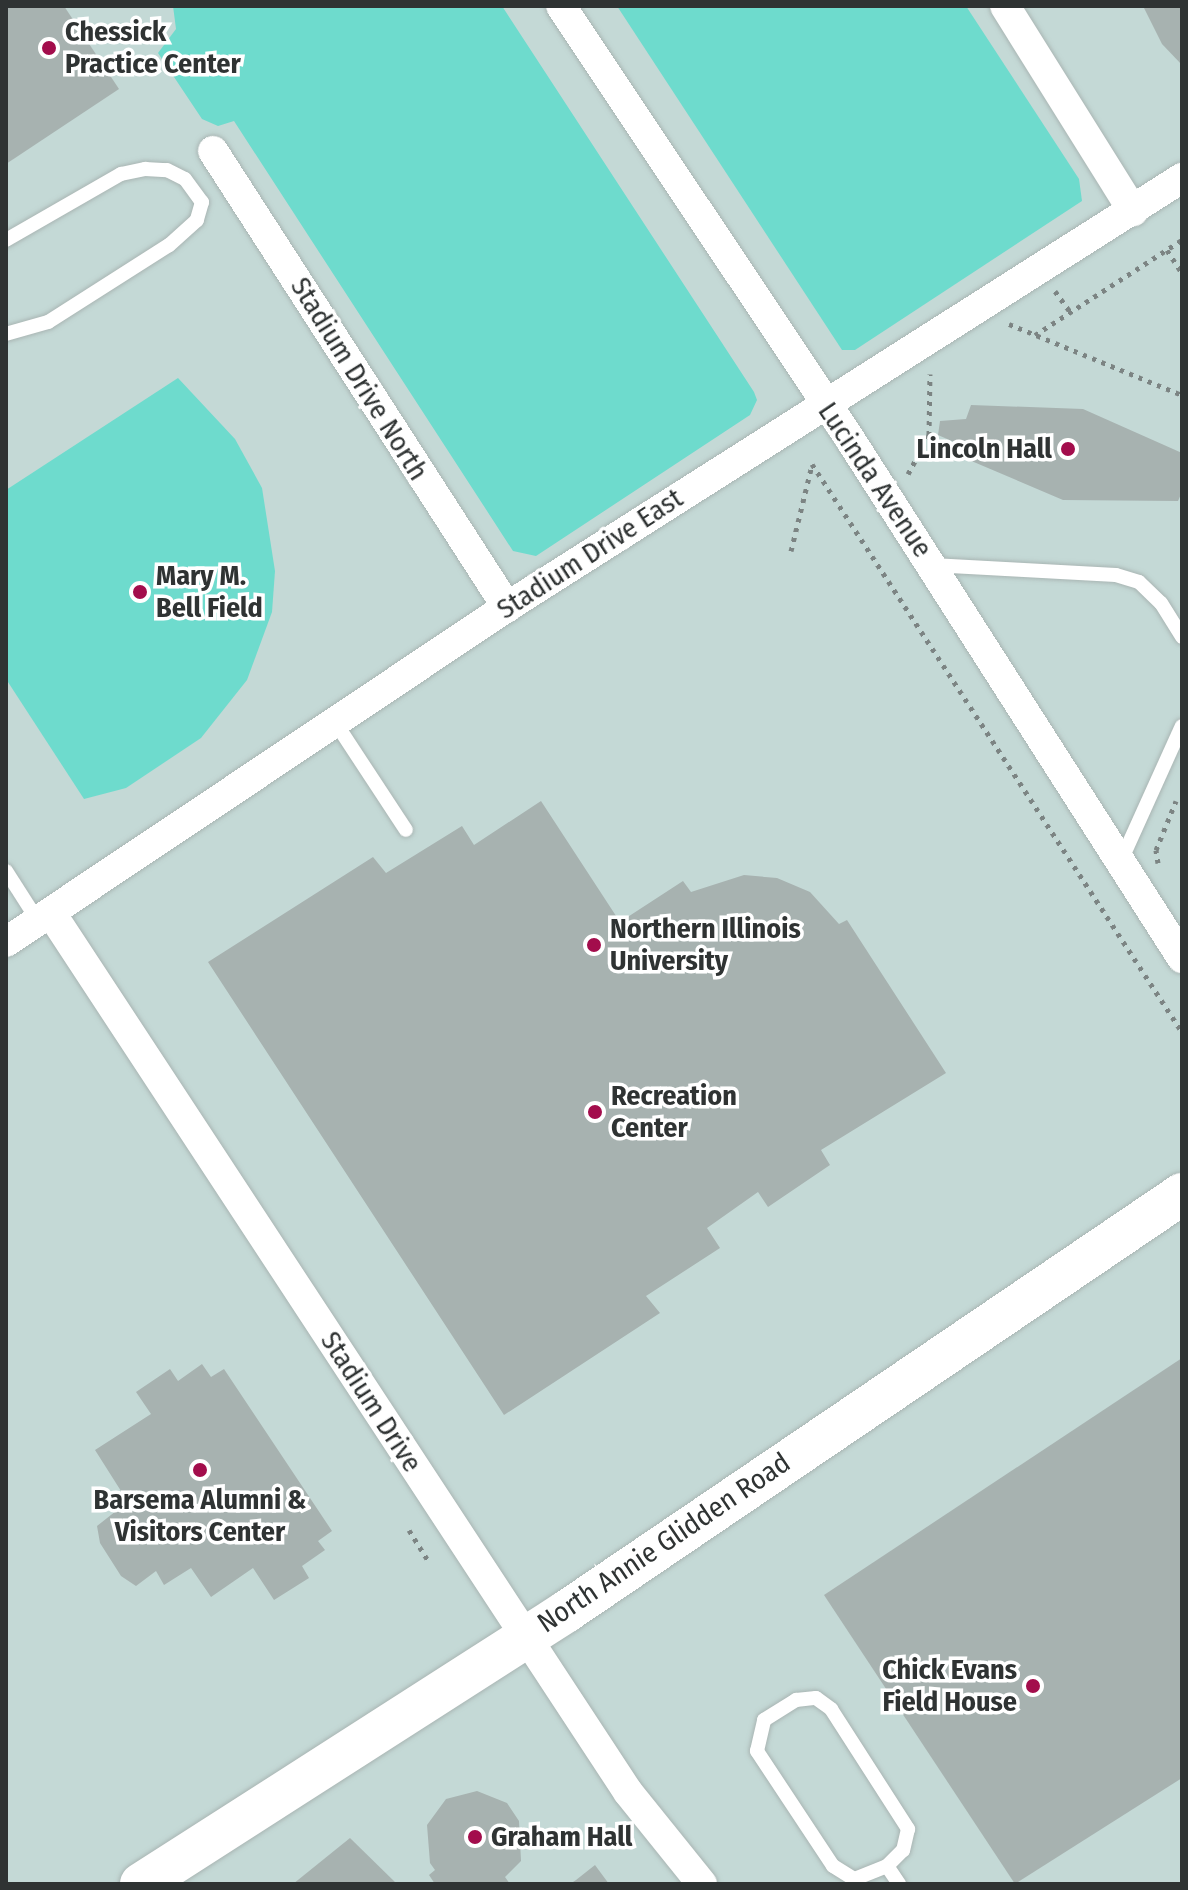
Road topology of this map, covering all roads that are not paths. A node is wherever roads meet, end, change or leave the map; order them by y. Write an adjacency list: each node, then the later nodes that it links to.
1 (561, 6): 10 (street, Lucinda Avenue)
2 (1005, 6): 7 (street)
3 (213, 151): 4 (street, Stadium Drive North)
4 (231, 176): 6 (lane); 12 (street, Stadium Drive North)
5 (1182, 178): 7 (street, Stadium Drive East)
6 (198, 190): 8 (lane); 9 (lane)
7 (1133, 211): 10 (street, Stadium Drive East)
8 (6, 240)
9 (6, 334)
10 (827, 408): 11 (street, Lucinda Avenue); 12 (street, Stadium Drive East)
11 (932, 565): 13 (lane); 17 (street, Lucinda Avenue)
12 (507, 607): 14 (street, Stadium Drive East)
13 (1182, 637)
14 (335, 722): 16 (lane); 19 (street, Stadium Drive East)
15 (1182, 726): 17 (lane)
16 (406, 830)
17 (1120, 864): 21 (street, Lucinda Avenue)
18 (6, 871): 19 (lane)
19 (45, 917): 20 (street, Stadium Drive East); 23 (street, Stadium Drive)
20 (6, 942)
21 (1182, 958)
22 (1182, 1194): 23 (main road, North Annie Glidden Road)
23 (526, 1638): 25 (main road, North Annie Glidden Road); 26 (street, Stadium Drive)
24 (887, 1866): 24 (lane); 27 (lane)
25 (141, 1884)
26 (702, 1884)
27 (899, 1884)

